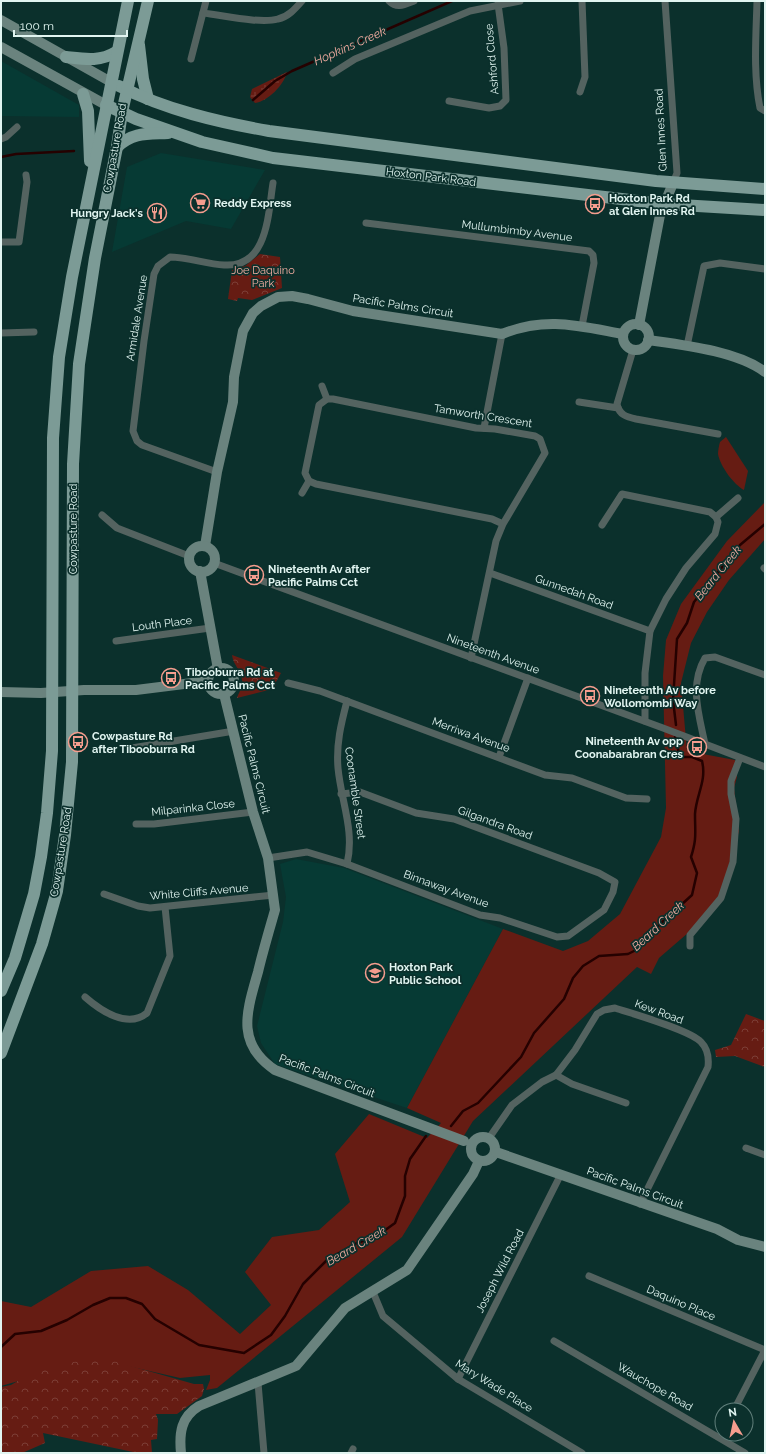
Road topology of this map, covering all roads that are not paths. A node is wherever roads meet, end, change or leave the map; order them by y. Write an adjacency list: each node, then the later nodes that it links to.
1 (128, 1): 16 (main road, Cowpasture Road)
2 (148, 1): 14 (main road, Cowpasture Road)
3 (206, 1): 12 (street)
4 (302, 1): 12 (street)
5 (388, 1): 6 (street)
6 (414, 1)
7 (520, 1): 11 (street)
8 (582, 1): 22 (street)
9 (665, 1): 35 (street, Glen Innes Road)
10 (757, 1): 27 (street)
11 (498, 4): 19 (street); 25 (street, Ashford Close)
12 (203, 13): 18 (street)
13 (1, 20): 17 (street)
14 (138, 36): 21 (main road, Cowpasture Road); 24 (main road)
15 (1, 47): 23 (street)
16 (116, 52): 17 (main road); 20 (main road, Cowpasture Road)
17 (66, 57): 20 (street)
18 (191, 59)
19 (333, 73)
20 (111, 82): 21 (main road); 26 (main road, Cowpasture Road)
21 (126, 90): 24 (main road); 28 (main road, Cowpasture Road)
22 (580, 92)
23 (83, 94): 26 (street); 36 (main road)
24 (148, 99): 35 (main road)
25 (449, 101)
26 (106, 105): 28 (main road, Hoxton Park Road); 36 (main road, Cowpasture Road)
27 (765, 111)
28 (122, 112): 30 (main road, Hoxton Park Road); 32 (main road, Cowpasture Road)
29 (17, 127): 31 (street)
30 (173, 132): 32 (main road); 38 (main road, Hoxton Park Road)
31 (1, 139)
32 (117, 147): 81 (main road, Cowpasture Road)
33 (26, 175): 41 (street)
34 (273, 183): 59 (street, Armidale Avenue)
35 (673, 183): 37 (main road); 38 (street, Glen Innes Road)
36 (91, 184): 83 (main road, Cowpasture Road)
37 (765, 189)
38 (664, 204): 39 (main road, Hoxton Park Road); 43 (street, Glen Innes Road)
39 (765, 210)
40 (366, 223): 44 (street, Mullumbimby Avenue)
41 (1, 242)
42 (765, 269): 50 (street)
43 (639, 325): 48 (street); 49 (street)
44 (582, 326): 47 (street, Pacific Palms Circuit); 48 (street, Pacific Palms Circuit)
45 (34, 332): 46 (street)
46 (1, 333)
47 (502, 334): 57 (street); 59 (street, Pacific Palms Circuit)
48 (623, 334): 51 (street)
49 (648, 340): 50 (street); 51 (street)
50 (687, 346): 52 (street)
51 (633, 350): 56 (street)
52 (765, 372)
53 (322, 386): 54 (street)
54 (327, 398): 57 (street, Tamworth Crescent); 60 (street)
55 (579, 402): 56 (street)
56 (618, 408): 58 (street)
57 (484, 428): 65 (street, Tamworth Crescent)
58 (718, 434)
59 (217, 472): 67 (street, Pacific Palms Circuit)
60 (309, 481): 61 (street); 65 (street)
61 (302, 493)
62 (738, 498): 64 (street)
63 (102, 515): 68 (street)
64 (716, 517): 66 (street); 73 (street)
65 (503, 524): 71 (street, Tamworth Crescent)
66 (602, 525)
67 (205, 546): 68 (street); 69 (street)
68 (189, 556): 70 (street)
69 (214, 563): 70 (street); 75 (street, Nineteenth Avenue)
70 (200, 571): 72 (street)
71 (490, 573): 73 (street, Gunnedah Road); 75 (street, Tamworth Crescent)
72 (210, 628): 74 (street, Louth Place); 76 (street)
73 (650, 631): 86 (street)
74 (116, 640)
75 (472, 658): 78 (street, Nineteenth Avenue)
76 (218, 669): 79 (street); 84 (street)
77 (765, 675): 88 (street)
78 (528, 678): 86 (street, Nineteenth Avenue); 90 (street)
79 (208, 681): 81 (street); 84 (street)
80 (288, 683): 85 (street, Merriwa Avenue)
81 (72, 691): 83 (street); 106 (main road, Cowpasture Road)
82 (1, 692): 83 (street)
83 (52, 692): 104 (main road, Cowpasture Road)
84 (224, 694): 87 (street, Pacific Palms Circuit)
85 (347, 701): 90 (street, Merriwa Avenue); 93 (street, Coonamble Street)
86 (645, 721): 88 (street, Nineteenth Avenue)
87 (234, 731): 89 (street); 95 (street, Pacific Palms Circuit)
88 (705, 744): 91 (street, Nineteenth Avenue)
89 (132, 748)
90 (499, 758): 94 (street, Merriwa Avenue)
91 (740, 758): 92 (street, Nineteenth Avenue); 103 (street)
92 (765, 767)
93 (341, 794): 98 (street, Coonamble Street); 99 (street, Gilgandra Road)
94 (648, 799)
95 (253, 812): 96 (street, Milparinka Close); 97 (street, Pacific Palms Circuit)
96 (136, 824)
97 (268, 858): 98 (street, Binnaway Avenue); 101 (street, Pacific Palms Circuit)
98 (348, 864): 99 (street, Binnaway Avenue)
99 (615, 882)
100 (104, 894): 102 (street, White Cliffs Avenue)
101 (274, 895): 102 (street, White Cliffs Avenue); 110 (street, Pacific Palms Circuit)
102 (165, 907): 105 (street)
103 (690, 946)
104 (1, 991)
105 (85, 997)
106 (1, 1053)
107 (556, 1075): 108 (street); 109 (street, Kew Road); 116 (street, Kew Road)
108 (626, 1103)
109 (489, 1138): 110 (street); 112 (street)
110 (468, 1143): 114 (street)
111 (746, 1148): 113 (street)
112 (496, 1152): 114 (street); 115 (street, Pacific Palms Circuit)
113 (765, 1155)
114 (479, 1161): 119 (street)
115 (561, 1174): 116 (street, Pacific Palms Circuit); 122 (street, Joseph Wild Road)
116 (640, 1204): 117 (street, Pacific Palms Circuit)
117 (765, 1247)
118 (589, 1276): 121 (street, Daquino Place)
119 (373, 1292): 122 (street, Mary Wade Place); 123 (street)
120 (554, 1341): 125 (street, Wauchope Road)
121 (765, 1350): 124 (street)
122 (458, 1379): 129 (street, Mary Wade Place)
123 (258, 1383): 127 (street); 128 (street)
124 (738, 1402)
125 (714, 1431)
126 (730, 1442): 130 (street, Wauchope Road)
127 (181, 1453)
128 (264, 1453)
129 (582, 1453)
130 (745, 1453)

